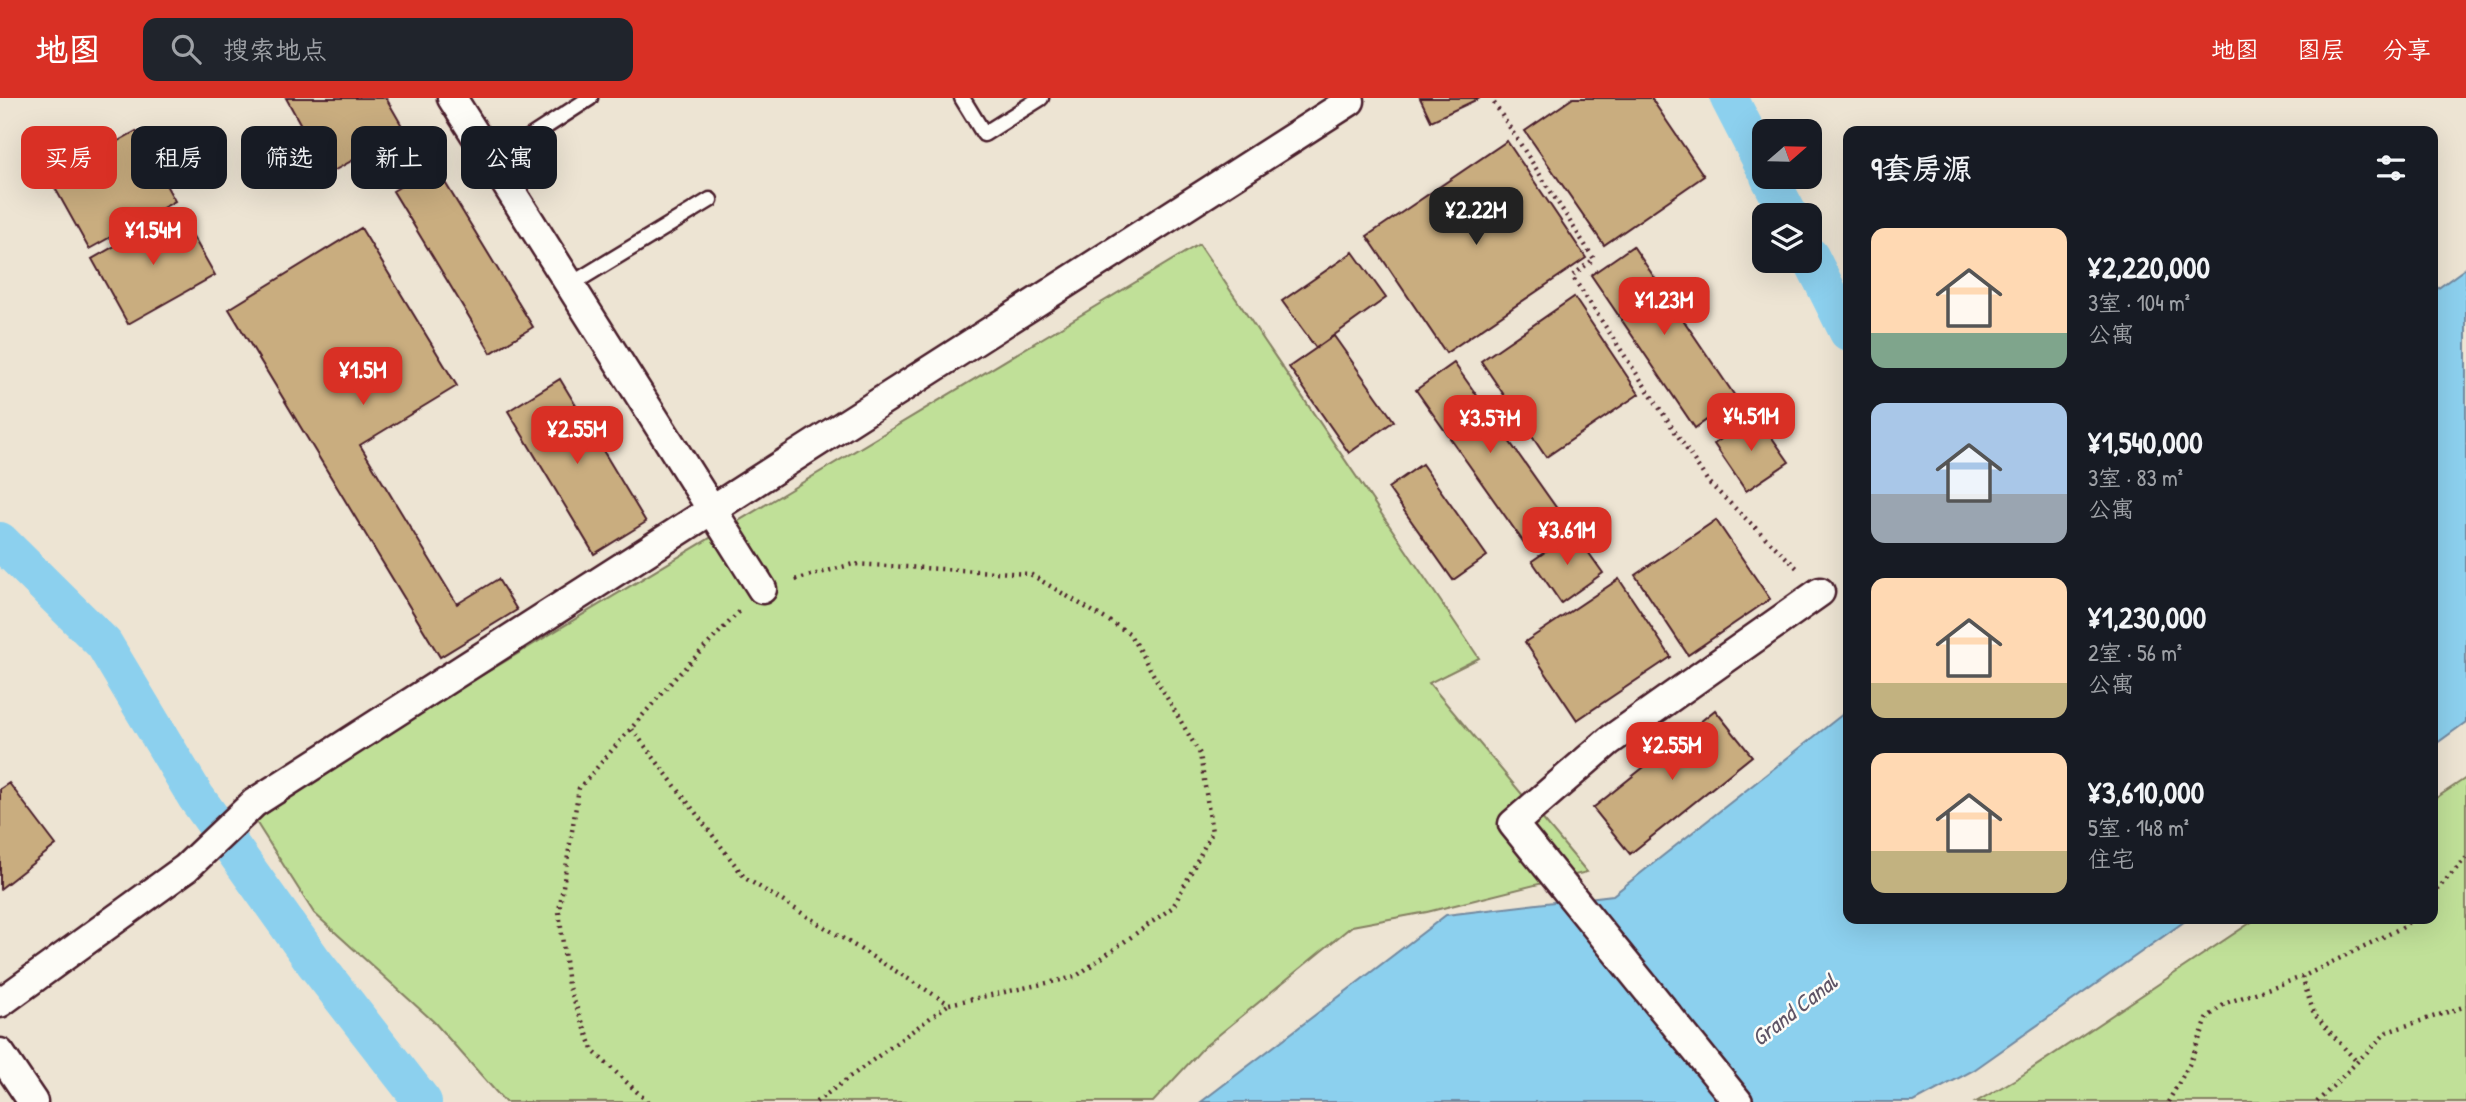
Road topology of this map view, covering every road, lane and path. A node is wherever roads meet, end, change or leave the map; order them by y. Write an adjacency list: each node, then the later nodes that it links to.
1 (452, 98): 7 (street)
2 (590, 98): 8 (lane)
3 (962, 98): 4 (lane)
4 (1041, 98)
5 (1349, 98): 12 (street)
6 (1494, 103): 14 (path)
7 (470, 126)
8 (547, 126)
9 (510, 189): 11 (street)
10 (710, 200): 11 (lane)
11 (570, 285): 12 (street)
12 (712, 512): 13 (street); 20 (street)
13 (762, 589): 15 (path); 21 (path)
14 (1820, 592): 28 (street)
15 (632, 729): 21 (path); 26 (path)
16 (2466, 858): 17 (path)
17 (2438, 888)
18 (2407, 924): 19 (path)
19 (2302, 977): 24 (path); 29 (path)
20 (0, 1003)
21 (949, 1003): 27 (path)
22 (2466, 1006): 24 (path)
23 (0, 1053): 25 (street)
24 (2356, 1061): 30 (path)
25 (33, 1102)
26 (648, 1102)
27 (817, 1102)
28 (1738, 1102)
29 (2168, 1102)
30 (2317, 1102)

